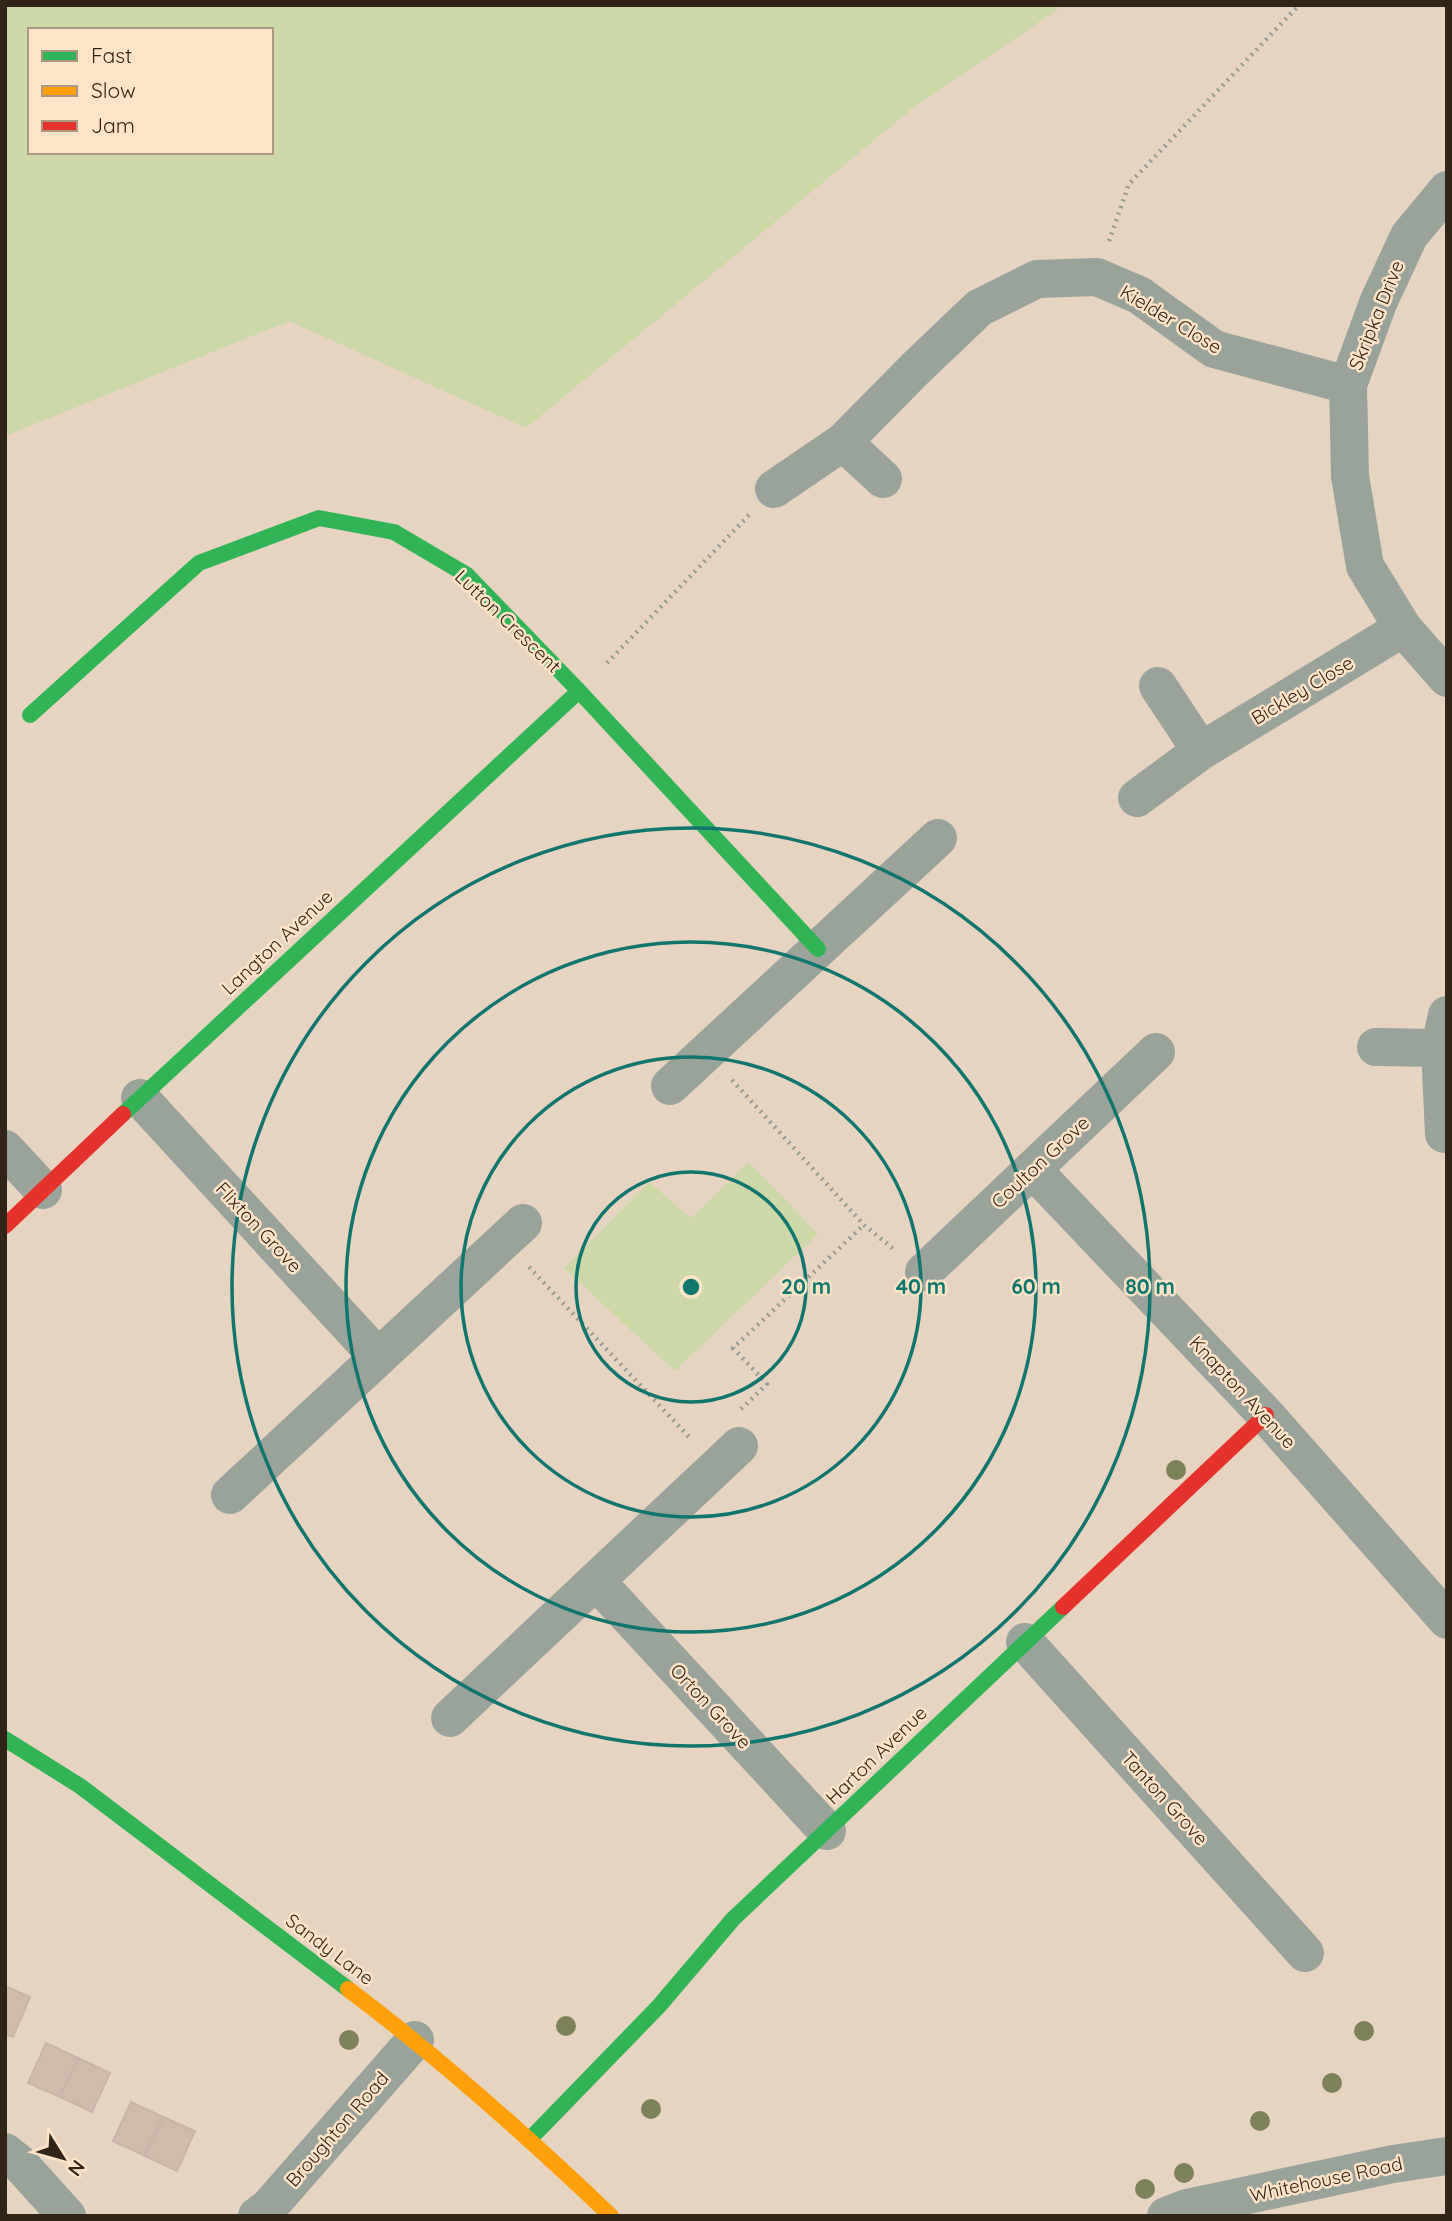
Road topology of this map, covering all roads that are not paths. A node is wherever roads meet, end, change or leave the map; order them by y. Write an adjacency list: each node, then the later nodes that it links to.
1 (1447, 190): 2 (street, Skripka Drive)
2 (1348, 385): 3 (street, Kielder Close); 6 (street, Skripka Drive)
3 (843, 442): 4 (street); 5 (street, Kielder Close)
4 (883, 479)
5 (774, 489)
6 (1403, 628): 7 (street, Skripka Drive); 11 (street, Bickley Close)
7 (1447, 678)
8 (1158, 687): 11 (street)
9 (579, 691): 10 (street, Lutton Crescent); 14 (street, Lutton Crescent); 19 (street, Langton Avenue)
10 (30, 715)
11 (1201, 751): 12 (street, Bickley Close)
12 (1137, 798)
13 (938, 838): 14 (street)
14 (818, 949): 18 (street)
15 (1443, 1031): 16 (street); 20 (street)
16 (1376, 1047)
17 (1156, 1052): 22 (street, Coulton Grove)
18 (670, 1086)
19 (140, 1098): 23 (street, Langton Avenue); 27 (street, Flixton Grove)
20 (1444, 1134)
21 (5, 1149): 23 (street)
22 (1033, 1170): 26 (street, Coulton Grove); 28 (street, Knapton Avenue)
23 (43, 1189): 24 (street, Langton Avenue)
24 (5, 1226)
25 (514, 1232): 27 (street)
26 (924, 1272)
27 (378, 1357): 30 (street)
28 (1266, 1415): 32 (street, Knapton Avenue); 33 (street, Harton Avenue)
29 (732, 1441): 31 (street)
30 (230, 1495)
31 (596, 1581): 34 (street); 36 (street, Orton Grove)
32 (1447, 1620)
33 (1025, 1642): 36 (street, Harton Avenue); 37 (street, Tanton Grove)
34 (450, 1718)
35 (5, 1739): 38 (street, Sandy Lane)
36 (827, 1830): 39 (street, Harton Avenue)
37 (1305, 1953)
38 (415, 2040): 39 (street, Sandy Lane); 43 (street, Broughton Road)
39 (530, 2139): 44 (street, Sandy Lane)
40 (5, 2152): 42 (street)
41 (1447, 2156): 45 (street, Whitehouse Road)
42 (67, 2216)
43 (257, 2216)
44 (611, 2216)
45 (1166, 2216)

